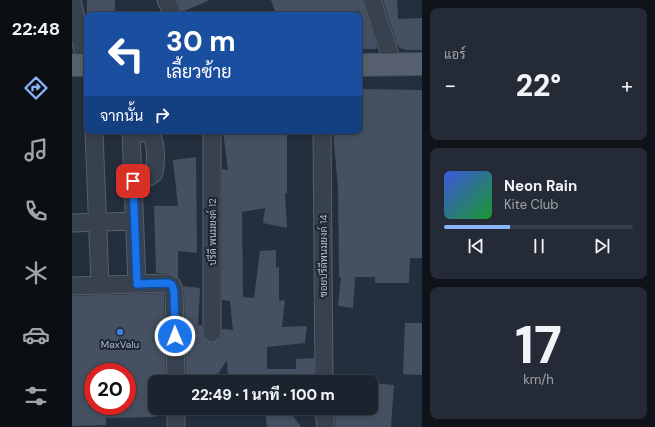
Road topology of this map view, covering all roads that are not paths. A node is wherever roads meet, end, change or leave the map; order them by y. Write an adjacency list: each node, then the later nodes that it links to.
1 (72, 0): 7 (street)
2 (166, 0): 4 (street)
3 (372, 0): 5 (street)
4 (172, 12)
5 (393, 64): 6 (main road); 8 (main road)
6 (422, 64)
7 (82, 65)
8 (362, 65)
9 (94, 134): 15 (street)
10 (131, 134): 14 (street)
11 (148, 134): 14 (street)
12 (212, 134): 21 (street, ปรีดี พนมยงค์ 12)
13 (322, 134): 23 (street, ซอยปรีดีพนมยงค์ 14)
14 (133, 181): 16 (street)
15 (98, 221): 16 (street); 17 (street); 19 (street)
16 (134, 221): 18 (street)
17 (72, 223)
18 (137, 284): 19 (street); 22 (street)
19 (100, 285): 20 (street)
20 (72, 286)
21 (212, 333)
22 (176, 375)
23 (324, 375)
24 (176, 415): 26 (street)
25 (325, 415): 27 (street)
26 (176, 427)
27 (326, 427)

